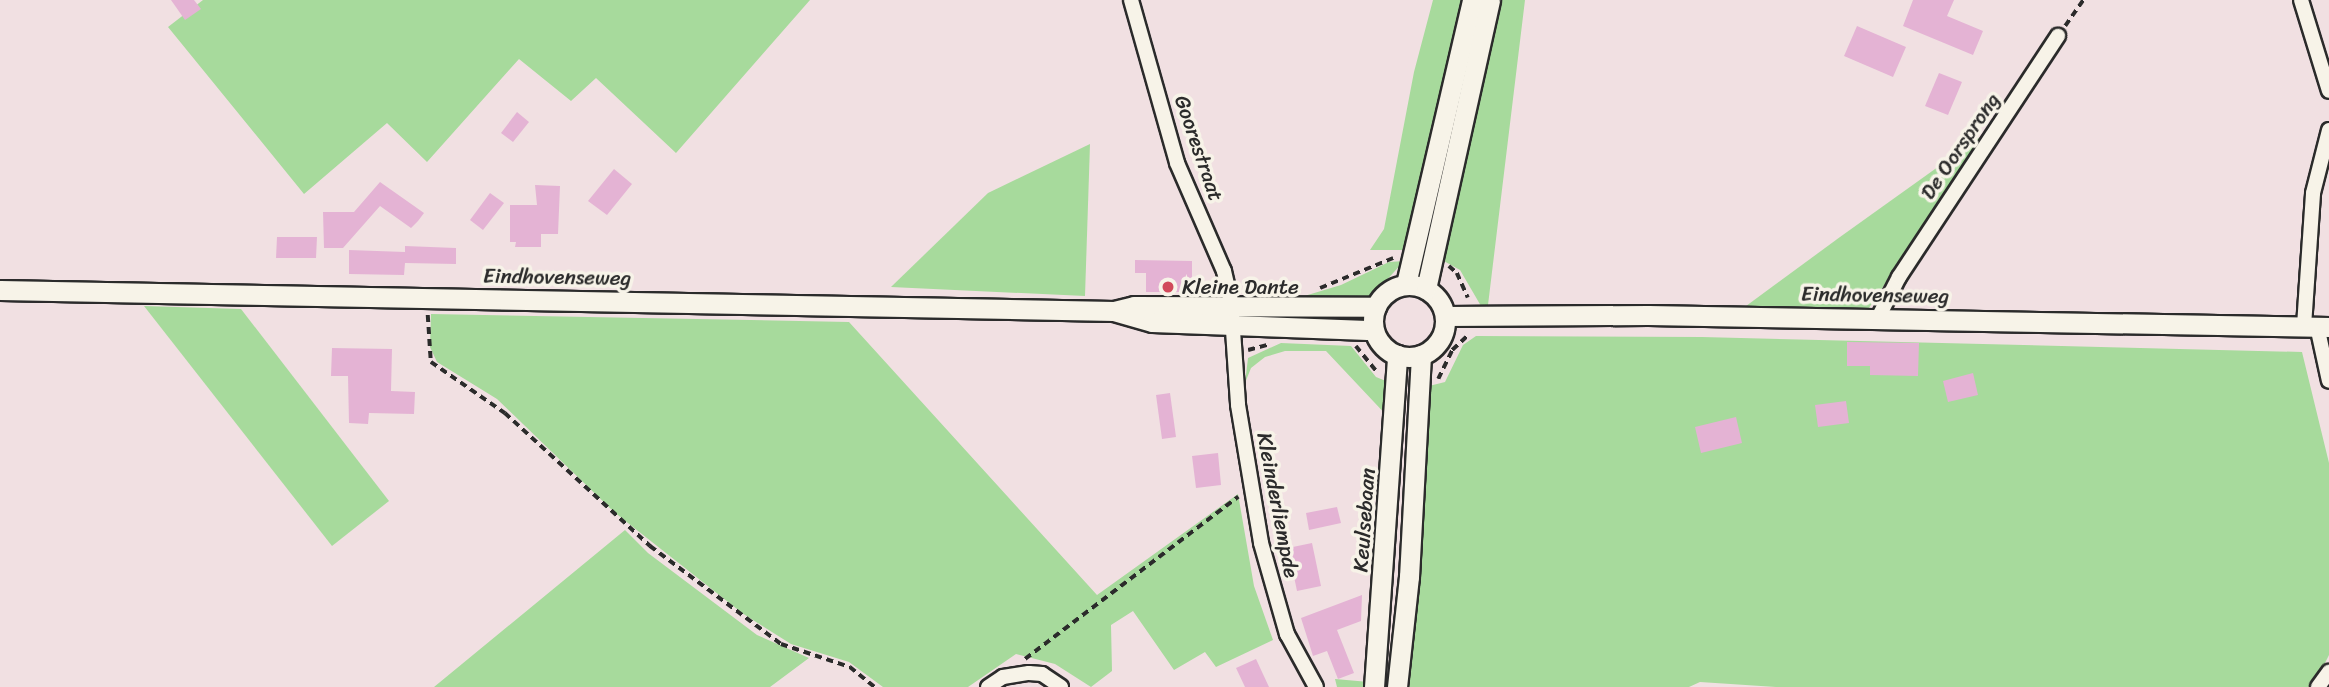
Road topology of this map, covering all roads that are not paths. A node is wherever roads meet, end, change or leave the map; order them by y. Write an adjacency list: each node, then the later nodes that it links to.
1 (1131, 0): 12 (street, Goorestraat)
2 (1472, 0): 8 (main road)
3 (1490, 0): 9 (main road)
4 (2301, 0): 6 (street)
5 (2058, 36): 14 (street, De Oorsprong)
6 (2329, 91)
7 (2329, 130): 15 (street)
8 (1406, 284): 9 (main road); 11 (main road)
9 (1426, 289): 13 (main road)
10 (0, 290): 12 (main road, Eindhovenseweg)
11 (1376, 307): 12 (main road, Eindhovenseweg); 16 (main road)
12 (1231, 316): 16 (main road, Eindhovenseweg); 23 (street, Kleinderliempde)
13 (1445, 316): 14 (main road, Eindhovenseweg); 18 (main road)
14 (1878, 318): 15 (main road, Eindhovenseweg)
15 (2317, 326): 19 (street)
16 (1374, 330): 17 (main road)
17 (1397, 355): 18 (main road); 24 (main road, Keulsebaan)
18 (1421, 355): 25 (main road)
19 (2329, 381)
20 (2329, 671): 26 (street)
21 (988, 687): 22 (street)
22 (1061, 687)
23 (1316, 687)
24 (1374, 687)
25 (1397, 687)
26 (2318, 687)

